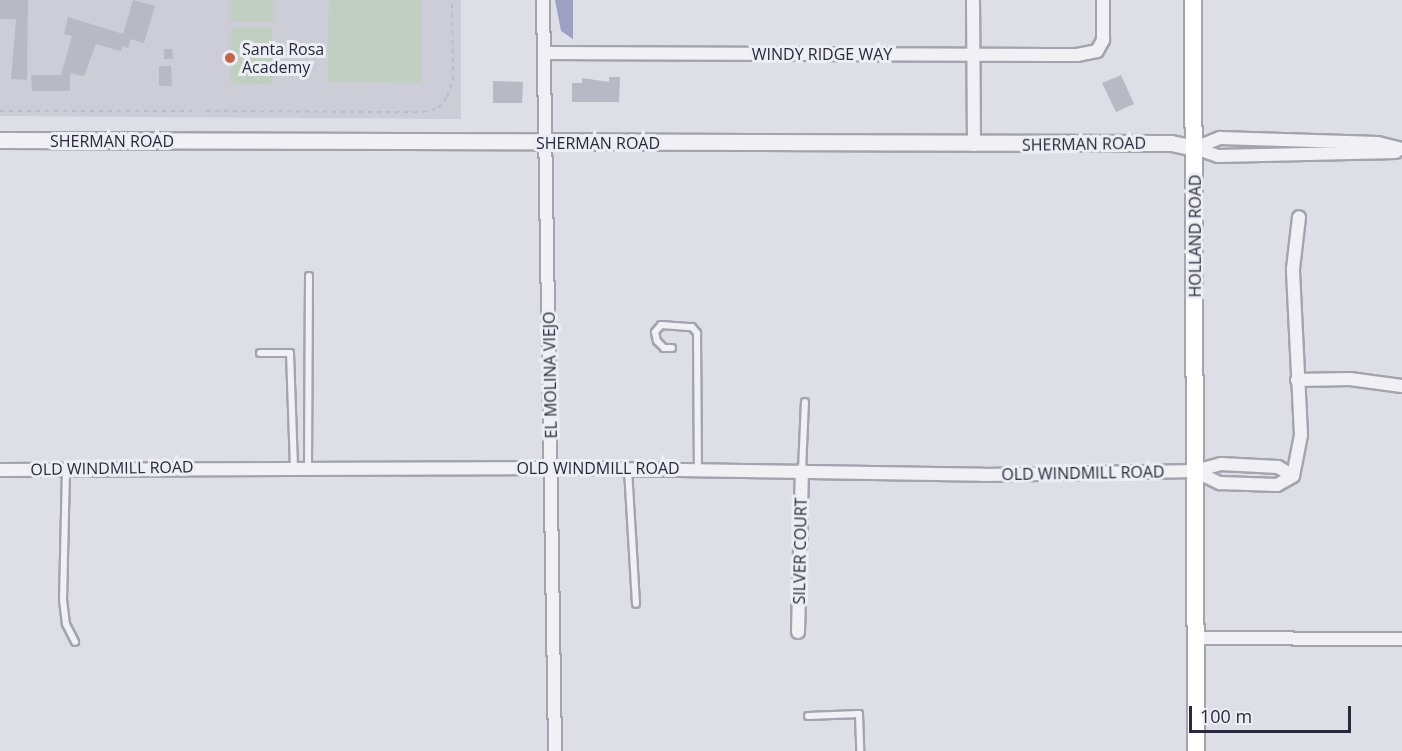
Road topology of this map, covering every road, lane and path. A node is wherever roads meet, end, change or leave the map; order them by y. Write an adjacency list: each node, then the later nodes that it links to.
1 (452, 0): 10 (path)
2 (543, 0): 6 (street, EL MOLINA VIEJO)
3 (973, 0): 7 (street)
4 (1103, 0): 7 (street, WINDY RIDGE WAY)
5 (1193, 0): 14 (main road, HOLLAND ROAD)
6 (546, 53): 7 (street, WINDY RIDGE WAY); 12 (street, EL MOLINA VIEJO)
7 (973, 56): 13 (street)
8 (0, 111): 9 (path)
9 (192, 111)
10 (206, 111)
11 (0, 140): 12 (street, SHERMAN ROAD)
12 (546, 142): 13 (street, SHERMAN ROAD); 26 (street, EL MOLINA VIEJO)
13 (974, 146): 14 (street, SHERMAN ROAD)
14 (1195, 148): 15 (street, SHERMAN ROAD); 15 (street, SHERMAN ROAD); 31 (main road, HOLLAND ROAD)
15 (1402, 151)
16 (1299, 217): 20 (street)
17 (309, 276): 23 (lane)
18 (672, 348): 28 (lane)
19 (260, 353): 25 (lane)
20 (1298, 380): 21 (street); 32 (street)
21 (1402, 386)
22 (806, 402): 30 (lane)
23 (308, 467): 25 (street, OLD WINDMILL ROAD); 26 (street, OLD WINDMILL ROAD)
24 (66, 468): 25 (street, OLD WINDMILL ROAD); 29 (street, OLD WINDMILL ROAD); 37 (lane)
25 (294, 468)
26 (552, 468): 27 (street, OLD WINDMILL ROAD); 39 (street, EL MOLINA VIEJO)
27 (627, 468): 28 (street, OLD WINDMILL ROAD); 33 (lane)
28 (698, 469): 30 (street, OLD WINDMILL ROAD)
29 (0, 470)
30 (801, 470): 31 (street, OLD WINDMILL ROAD); 34 (street, SILVER COURT)
31 (1195, 471): 32 (street); 32 (street); 35 (main road, HOLLAND ROAD)
32 (1293, 476)
33 (636, 604)
34 (798, 632)
35 (1195, 638): 36 (street); 41 (main road, HOLLAND ROAD)
36 (1402, 639)
37 (75, 642)
38 (808, 716): 40 (lane)
39 (555, 751)
40 (860, 751)
41 (1196, 751)

